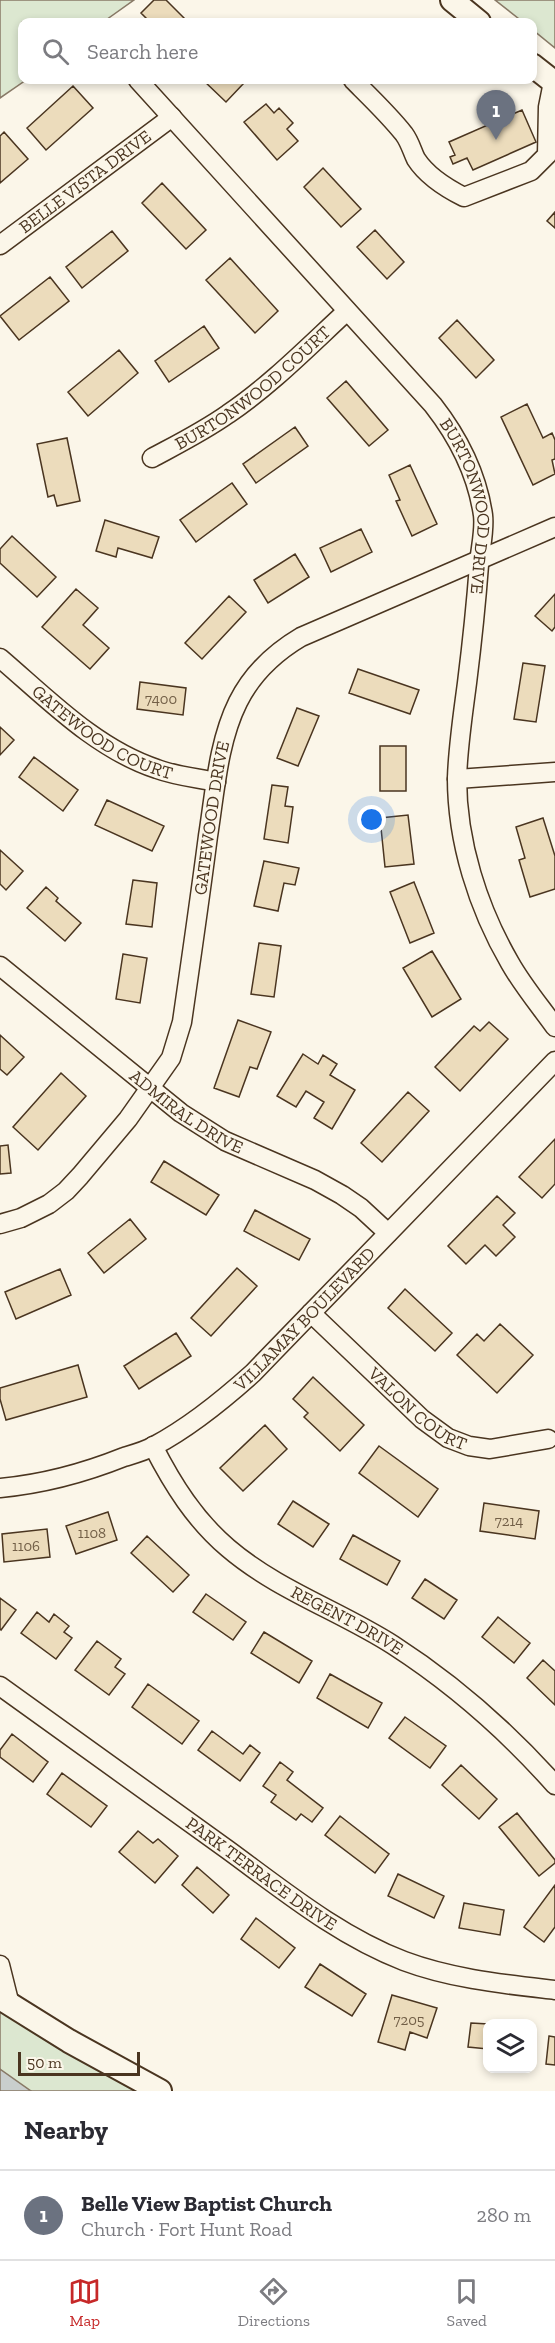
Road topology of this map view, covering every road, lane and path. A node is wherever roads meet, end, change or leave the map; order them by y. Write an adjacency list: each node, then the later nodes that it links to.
1 (452, 0): 2 (main road)
2 (474, 18)
3 (537, 69): 4 (main road)
4 (554, 82): 6 (street)
5 (142, 84): 7 (street, BURTONWOOD DRIVE)
6 (357, 84)
7 (172, 117): 8 (street, BELLE VISTA DRIVE); 9 (street, BURTONWOOD DRIVE)
8 (0, 245)
9 (347, 311): 10 (street, BURTONWOOD COURT); 12 (street, BURTONWOOD DRIVE)
10 (152, 458)
11 (555, 527): 12 (street, GATEWOOD DRIVE)
12 (479, 558): 15 (street, BURTONWOOD DRIVE); 16 (street, GATEWOOD DRIVE)
13 (0, 658): 16 (street, GATEWOOD COURT)
14 (555, 772): 15 (street)
15 (457, 779): 18 (street, BURTONWOOD DRIVE)
16 (216, 782): 20 (street, GATEWOOD DRIVE)
17 (0, 966): 20 (street, ADMIRAL DRIVE)
18 (555, 1027)
19 (555, 1061): 22 (street, VILLAMAY BOULEVARD)
20 (150, 1088): 21 (street, GATEWOOD DRIVE); 22 (street, ADMIRAL DRIVE)
21 (0, 1224)
22 (388, 1233): 23 (street, VILLAMAY BOULEVARD)
23 (311, 1313): 24 (street, VALON COURT); 25 (street, VILLAMAY BOULEVARD)
24 (548, 1439)
25 (153, 1446): 26 (street, VILLAMAY BOULEVARD); 28 (street, REGENT DRIVE)
26 (0, 1488)
27 (0, 1686): 30 (street, PARK TERRACE DRIVE)
28 (555, 1785)
29 (0, 1965): 31 (street)
30 (555, 1990)
31 (5, 2001): 32 (main road)
32 (160, 2091)

